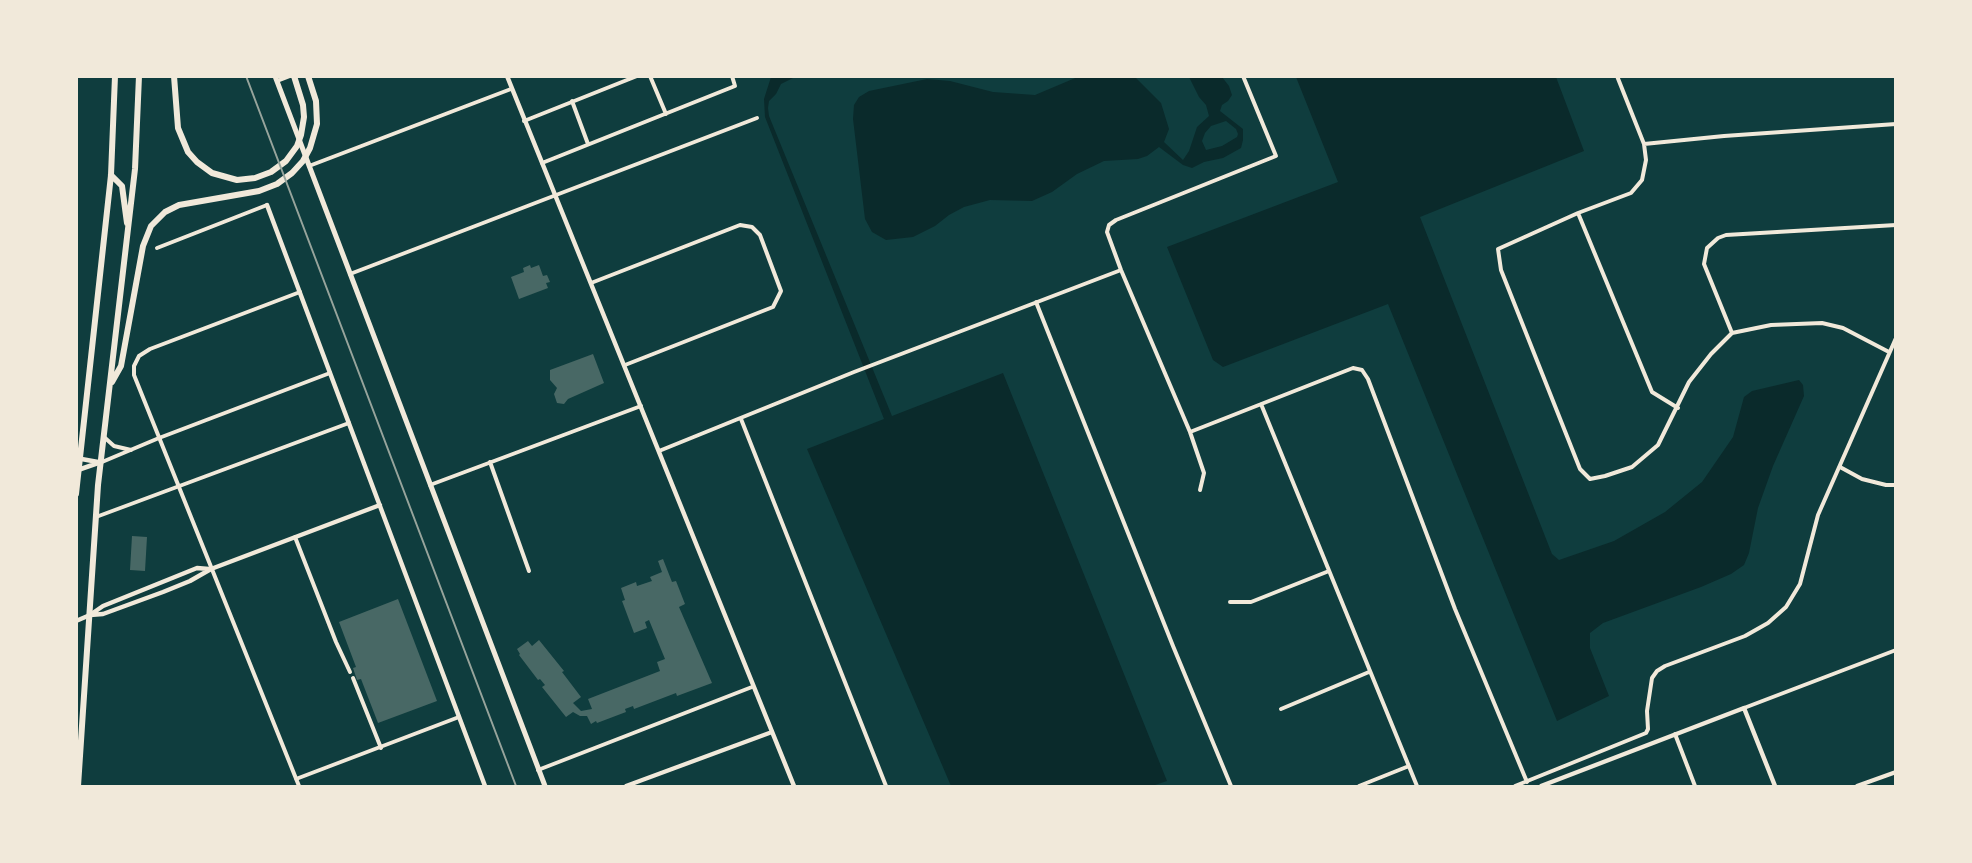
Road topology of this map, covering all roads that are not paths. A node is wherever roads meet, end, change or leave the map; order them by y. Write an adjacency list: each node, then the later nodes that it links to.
1 (115, 76): 23 (main road)
2 (139, 76): 28 (main road)
3 (174, 76): 4 (main road)
4 (292, 76): 12 (street)
5 (308, 76): 40 (main road)
6 (507, 76): 13 (street)
7 (637, 76): 14 (street)
8 (650, 76): 15 (street)
9 (732, 76): 15 (street)
10 (1243, 76): 30 (street)
11 (1617, 76): 20 (street)
12 (276, 79): 22 (main road)
13 (512, 89): 17 (street); 22 (street)
14 (572, 101): 17 (street); 19 (street)
15 (666, 114): 19 (street)
16 (757, 118): 24 (street)
17 (524, 121): 21 (street)
18 (1896, 124): 20 (street)
19 (588, 144): 21 (street)
20 (1644, 144): 26 (street)
21 (542, 163): 24 (street)
22 (309, 166): 31 (main road)
23 (111, 175): 28 (main road); 51 (main road)
24 (555, 197): 31 (street); 32 (street)
25 (267, 206): 29 (street); 33 (street)
26 (1578, 213): 43 (street); 43 (street)
27 (1896, 225): 35 (street)
28 (128, 230): 40 (main road)
29 (157, 248)
30 (1121, 270): 34 (street); 46 (street)
31 (350, 274): 56 (main road)
32 (591, 283): 38 (street); 38 (street)
33 (300, 292): 39 (street); 48 (street)
34 (1036, 302): 44 (street); 93 (street)
35 (1732, 333): 37 (street); 43 (street)
36 (1896, 338): 37 (street)
37 (1889, 352): 54 (street)
38 (625, 365): 42 (street)
39 (330, 374): 45 (street); 48 (street)
40 (110, 384): 47 (main road)
41 (1262, 404): 46 (street); 66 (street); 85 (street)
42 (641, 406): 50 (street); 53 (street)
43 (1678, 408)
44 (741, 419): 50 (street); 92 (street)
45 (349, 423): 58 (street); 61 (street)
46 (1190, 432): 59 (street)
47 (104, 437): 49 (street); 52 (main road)
48 (159, 438): 49 (street); 58 (street)
49 (132, 450): 52 (street)
50 (658, 451): 74 (street)
51 (78, 458): 52 (street); 55 (main road)
52 (101, 462): 55 (street); 62 (main road)
53 (490, 462): 56 (street); 65 (street)
54 (1840, 467): 57 (street); 85 (street)
55 (78, 470): 60 (main road)
56 (430, 485): 82 (main road)
57 (1896, 485)
58 (179, 487): 62 (street); 64 (street)
59 (1200, 490)
60 (76, 494)
61 (380, 505): 63 (street); 77 (street)
62 (96, 517): 68 (main road)
63 (295, 537): 64 (street); 71 (street)
64 (212, 569): 68 (street); 68 (street); 84 (street)
65 (529, 571)
66 (1329, 572): 67 (street); 72 (street)
67 (1230, 602)
68 (90, 615): 69 (street); 86 (main road)
69 (76, 621)
70 (1896, 650): 75 (street)
71 (350, 672)
72 (1369, 672): 76 (street); 81 (street)
73 (353, 678): 80 (street)
74 (752, 687): 78 (street); 82 (street)
75 (1744, 708): 79 (street); 99 (street)
76 (1281, 710)
77 (459, 717): 80 (street); 88 (street)
78 (772, 732): 90 (street); 91 (street)
79 (1675, 734): 97 (street); 98 (street)
80 (381, 748): 84 (street)
81 (1409, 766): 94 (street); 95 (street)
82 (538, 770): 89 (main road)
83 (1896, 772): 100 (street)
84 (296, 779): 87 (street)
85 (1527, 782): 96 (street)
86 (78, 786)
87 (299, 786)
88 (485, 786)
89 (545, 786)
90 (626, 786)
91 (794, 786)
92 (886, 786)
93 (1231, 786)
94 (1359, 786)
95 (1417, 786)
96 (1515, 786)
97 (1541, 786)
98 (1695, 786)
99 (1775, 786)
100 (1857, 786)

